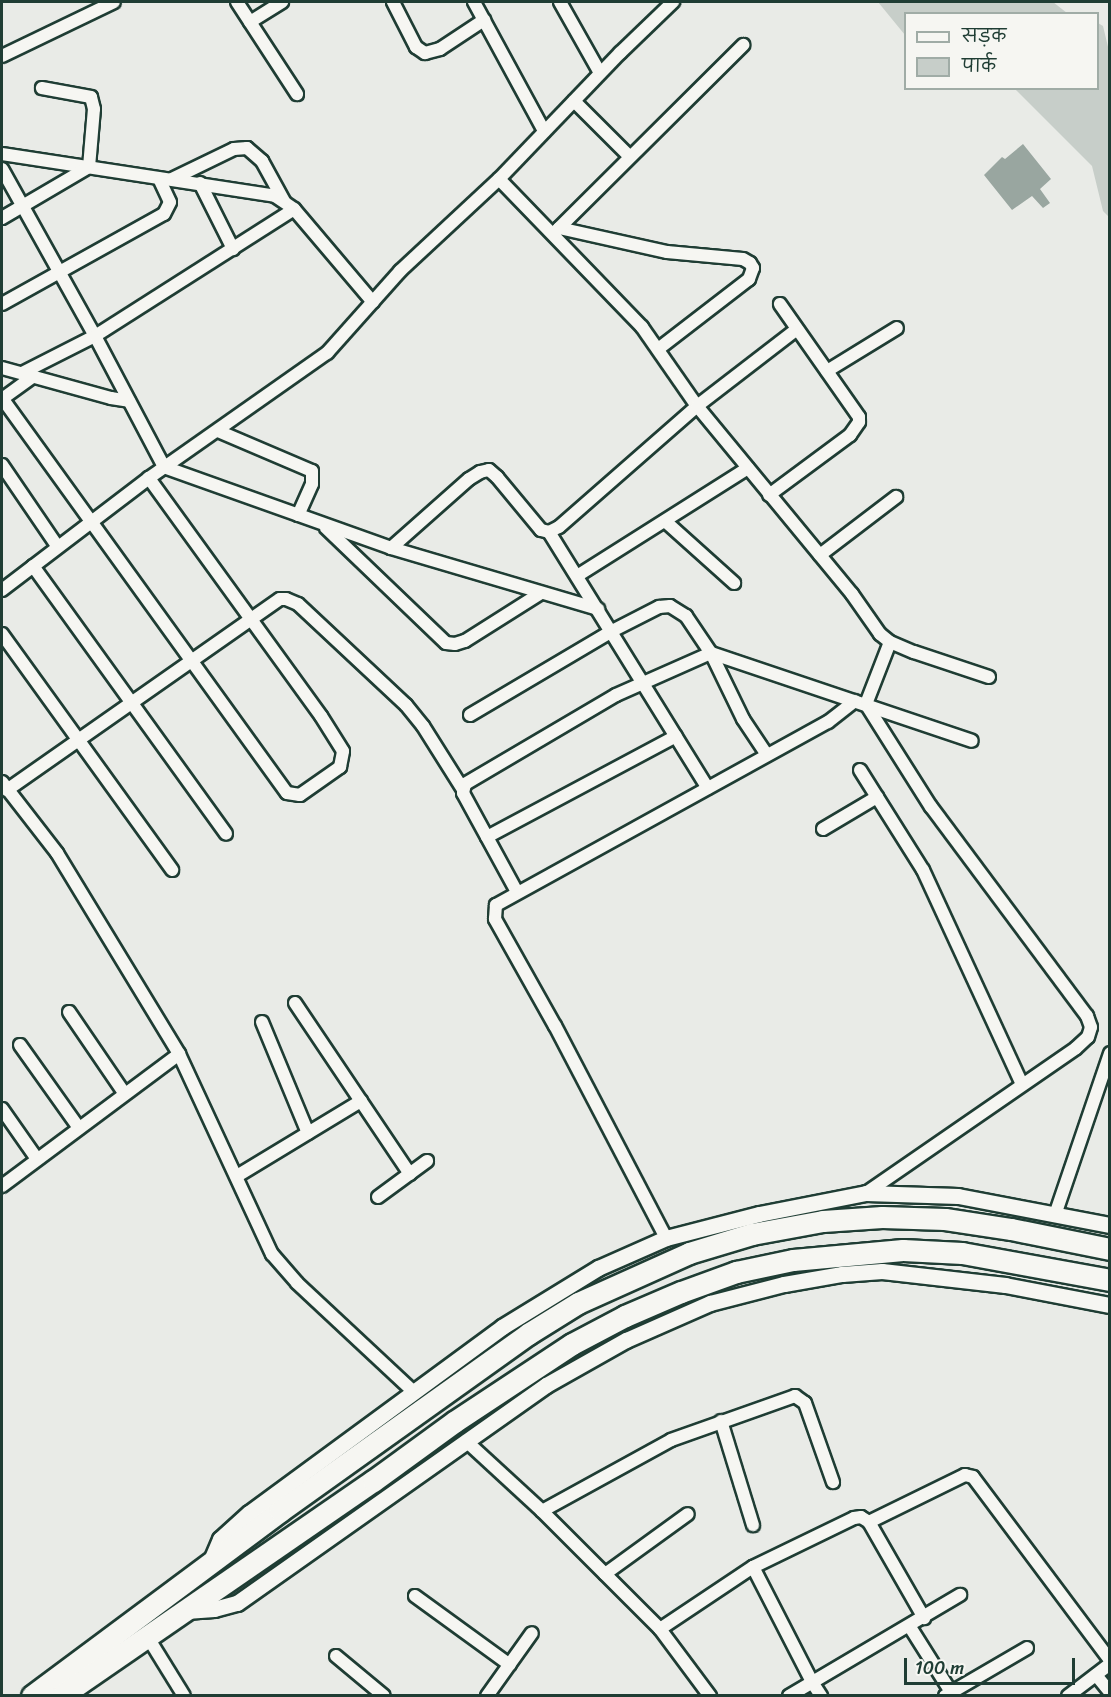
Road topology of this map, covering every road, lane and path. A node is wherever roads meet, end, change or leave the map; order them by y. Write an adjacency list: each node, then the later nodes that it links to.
1 (114, 2): 11 (street)
2 (237, 2): 9 (street)
3 (282, 2): 9 (street)
4 (393, 2): 8 (street)
5 (474, 2): 8 (street)
6 (560, 2): 12 (street)
7 (673, 2): 12 (street)
8 (484, 20): 16 (street)
9 (250, 22): 14 (street)
10 (743, 45): 18 (street)
11 (2, 56)
12 (600, 74): 15 (street)
13 (42, 88): 19 (street)
14 (297, 94)
15 (574, 101): 16 (street); 18 (street)
16 (544, 131): 22 (street)
17 (2, 154): 19 (street)
18 (630, 157): 28 (street)
19 (89, 167): 21 (street); 26 (street)
20 (2, 169): 26 (street)
21 (159, 178): 23 (street); 30 (street)
22 (499, 178): 28 (street); 31 (street)
23 (172, 179): 24 (street); 25 (street)
24 (200, 183): 25 (street); 29 (street)
25 (289, 205): 29 (street); 31 (street)
26 (22, 206): 27 (street); 30 (street)
27 (2, 218)
28 (556, 231): 37 (street); 37 (street)
29 (233, 249): 36 (street)
30 (60, 273): 32 (street); 36 (street)
31 (373, 302): 44 (street)
32 (2, 304)
33 (780, 304): 35 (street)
34 (897, 328): 39 (street)
35 (797, 329): 39 (street); 43 (street)
36 (95, 336): 40 (street); 42 (street)
37 (658, 349): 43 (street)
38 (2, 368): 40 (street)
39 (827, 371): 49 (street)
40 (28, 374): 41 (street); 42 (street)
41 (2, 399): 53 (street)
42 (129, 401): 46 (street)
43 (696, 406): 47 (street); 55 (street)
44 (218, 431): 46 (street); 51 (street)
45 (2, 465): 56 (street)
46 (164, 467): 48 (street); 51 (street)
47 (748, 468): 49 (street); 52 (street)
48 (149, 478): 53 (street); 65 (street)
49 (769, 495): 58 (street)
50 (896, 497): 58 (street)
51 (298, 516): 54 (street)
52 (665, 521): 60 (street); 61 (street)
53 (90, 523): 56 (street); 70 (street)
54 (322, 524): 57 (street); 63 (street)
55 (549, 532): 57 (street); 60 (street)
56 (58, 547): 59 (street)
57 (391, 548): 63 (street)
58 (820, 555): 68 (street)
59 (33, 566): 62 (street); 74 (street)
60 (577, 576): 64 (street)
61 (734, 584)
62 (2, 590)
63 (541, 593): 64 (street)
64 (598, 609): 66 (street)
65 (251, 619): 70 (street); 70 (street); 82 (street)
66 (612, 631): 69 (street); 72 (street); 75 (street)
67 (2, 634): 77 (street)
68 (890, 642): 71 (street); 73 (street)
69 (711, 653): 72 (street); 73 (street); 79 (street)
70 (192, 661): 74 (street)
71 (989, 677)
72 (642, 684): 76 (street); 82 (street)
73 (860, 702): 78 (street); 79 (street); 96 (street)
74 (131, 703): 77 (street); 86 (street)
75 (470, 715)
76 (676, 736): 83 (street); 87 (street)
77 (78, 740): 81 (street); 88 (street)
78 (972, 741)
79 (767, 755): 83 (street)
80 (860, 770): 84 (street)
81 (4, 786): 95 (street)
82 (462, 788): 87 (street)
83 (708, 788): 89 (street)
84 (877, 797): 85 (street); 96 (street)
85 (823, 829)
86 (226, 834)
87 (487, 837): 89 (street)
88 (172, 870)
89 (517, 892): 111 (street)
90 (295, 1003): 98 (street)
91 (69, 1012): 97 (street)
92 (262, 1022): 101 (street)
93 (20, 1045): 100 (street)
94 (1110, 1053): 109 (street)
95 (179, 1054): 97 (street); 105 (street)
96 (1022, 1084): 107 (street)
97 (125, 1094): 100 (street)
98 (361, 1101): 101 (street); 104 (street)
99 (2, 1109): 102 (street)
100 (79, 1128): 102 (street)
101 (308, 1133): 105 (street)
102 (37, 1159): 106 (street)
103 (428, 1161): 104 (street)
104 (410, 1174): 108 (street)
105 (237, 1176): 115 (street)
106 (2, 1186)
107 (866, 1193): 109 (street); 111 (street)
108 (378, 1197)
109 (1056, 1215): 110 (street)
110 (1110, 1225)
111 (666, 1238): 115 (street)
112 (1110, 1249): 123 (highway)
113 (1110, 1280): 128 (highway)
114 (1110, 1305): 117 (street)
115 (413, 1391): 123 (street)
116 (721, 1422): 118 (street); 119 (street); 122 (street)
117 (466, 1441): 119 (street); 128 (street)
118 (833, 1482)
119 (542, 1511): 125 (street)
120 (688, 1514): 125 (street)
121 (869, 1522): 124 (street); 129 (street); 136 (street)
122 (753, 1524)
123 (208, 1564): 142 (highway)
124 (753, 1567): 131 (street); 139 (street)
125 (605, 1574): 131 (street)
126 (960, 1595): 129 (street)
127 (415, 1596): 137 (street)
128 (185, 1611): 133 (highway)
129 (924, 1618): 130 (street)
130 (910, 1627): 139 (street); 141 (street)
131 (660, 1629): 147 (street)
132 (532, 1634): 137 (street)
133 (147, 1636): 143 (highway); 144 (street)
134 (1027, 1648): 141 (street)
135 (336, 1656): 145 (street)
136 (1110, 1662): 138 (street)
137 (510, 1665): 146 (street)
138 (1096, 1675): 140 (street); 150 (street)
139 (812, 1682): 148 (street); 149 (street)
140 (1110, 1692)
141 (948, 1694)
142 (32, 1695)
143 (61, 1695)
144 (184, 1695)
145 (384, 1695)
146 (487, 1695)
147 (710, 1695)
148 (789, 1695)
149 (821, 1695)
150 (1068, 1695)

